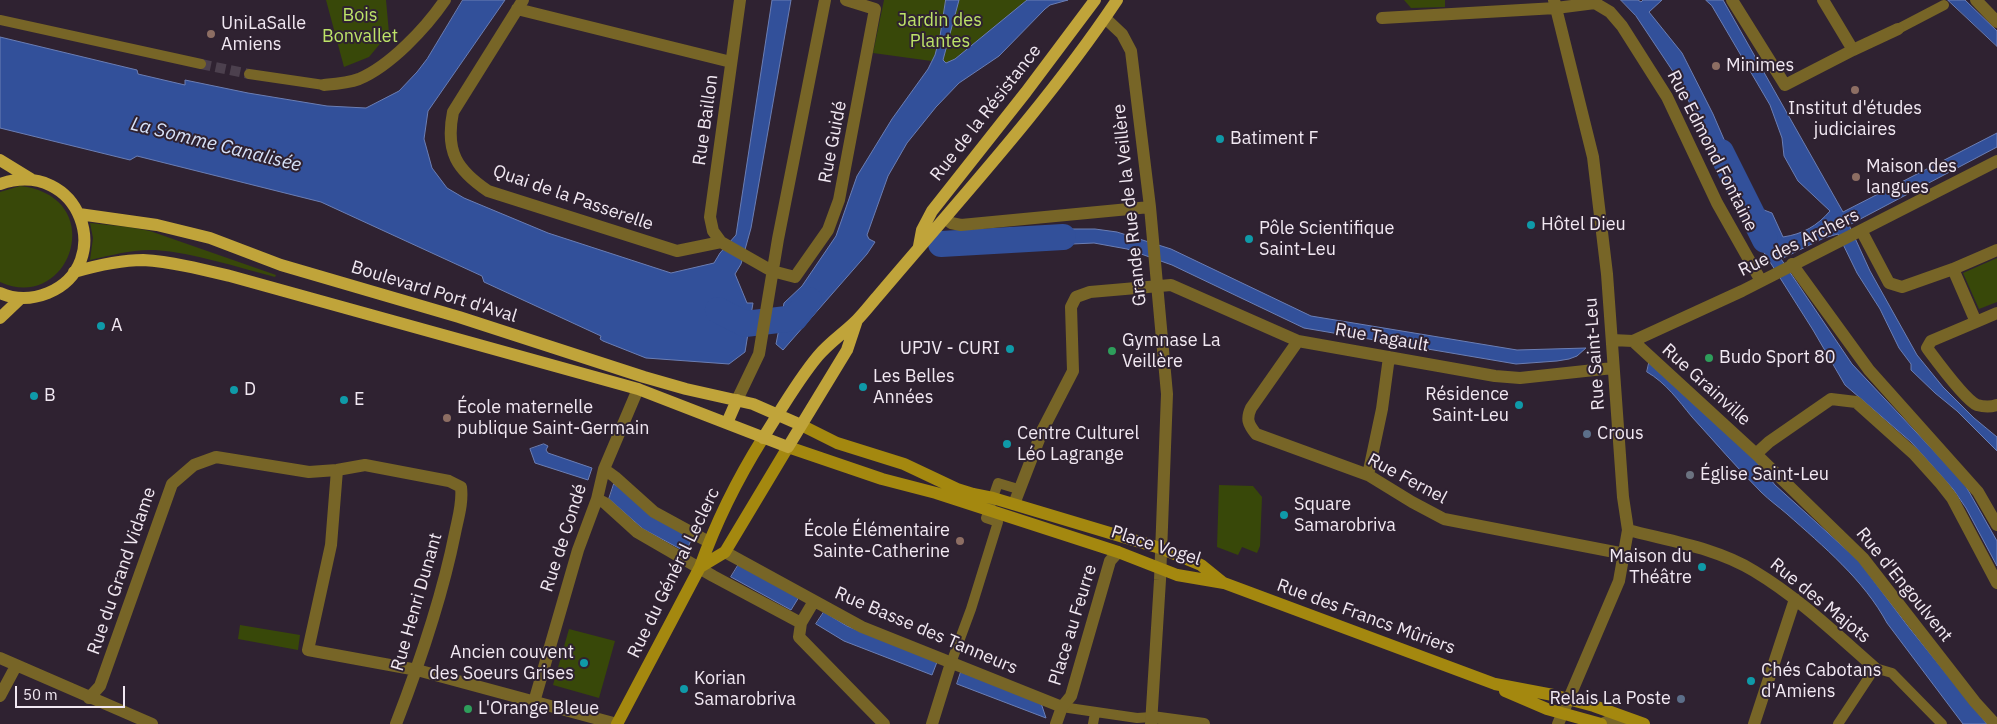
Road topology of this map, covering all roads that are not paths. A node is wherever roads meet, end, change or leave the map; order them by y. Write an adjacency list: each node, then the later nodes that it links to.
1 (445, 0): 22 (street)
2 (740, 0): 19 (street, Rue Baillon)
3 (825, 0): 36 (street)
4 (846, 0): 36 (street, Rue Guidé)
5 (1117, 0): 13 (main road, Rue de la Résistance)
6 (1732, 0): 18 (street)
7 (1823, 0): 18 (street)
8 (1976, 0): 16 (street)
9 (520, 4): 19 (street); 31 (street, Quai de la Passerelle)
10 (1092, 4): 32 (main road, Rue de la Résistance)
11 (1555, 4): 14 (street, Rue Edmond Fontaine); 38 (street, Rue Edmond Fontaine); 46 (street, Rue Saint-Leu)
12 (1944, 5): 17 (street)
13 (1105, 18): 27 (street, Grande Rue de la Veillère); 29 (main road, Rue de la Résistance)
14 (1382, 18)
15 (0, 20): 20 (street)
16 (1997, 22)
17 (1898, 29): 18 (street)
18 (1853, 50)
19 (731, 62): 31 (street, Rue Baillon)
20 (201, 64)
21 (249, 74): 22 (street)
22 (324, 85)
23 (0, 160): 25 (main road)
24 (1997, 161): 30 (street, Rue des Archers)
25 (31, 179): 26 (main road); 28 (main road)
26 (0, 184)
27 (1150, 207): 29 (street); 39 (street, Grande Rue de la Veillère)
28 (79, 214): 37 (main road); 52 (main road, Boulevard Port d'Aval)
29 (945, 218): 32 (main road, Rue de la Résistance)
30 (1857, 233): 34 (street, Rue des Archers); 35 (street)
31 (721, 242): 36 (street)
32 (919, 246): 44 (main road, Rue de la Résistance)
33 (1997, 250): 35 (street)
34 (1790, 266): 38 (street, Rue des Archers); 69 (street)
35 (1953, 269): 45 (street)
36 (772, 271): 52 (street)
37 (74, 272): 41 (main road); 51 (main road, Boulevard Port d'Aval)
38 (1761, 281): 48 (street, Rue des Archers)
39 (1156, 286): 47 (street, Rue Tagault); 64 (street, Rue Tagault); 72 (street, Grande Rue de la Veillère)
40 (0, 293): 41 (main road)
41 (21, 298): 43 (main road)
42 (1997, 313): 45 (street)
43 (0, 318)
44 (857, 320): 54 (main road, Rue de la Résistance); 56 (main road, Rue de la Résistance)
45 (1976, 322): 53 (street)
46 (1612, 340): 48 (street, Rue des Archers); 50 (street, Rue Saint-Leu)
47 (1298, 341): 49 (street, Rue Tagault); 62 (street, Rue Fernel)
48 (1633, 341): 59 (street, Rue Grainville)
49 (1390, 357): 50 (street, Rue Tagault); 62 (street)
50 (1612, 368): 70 (street, Rue Saint-Leu)
51 (638, 389): 55 (main road, Boulevard Port d'Aval); 60 (street, Rue de Condé)
52 (737, 400): 54 (main road, Boulevard Port d'Aval); 55 (main road)
53 (1997, 405)
54 (778, 414): 56 (main road, Boulevard Port d'Aval); 57 (main road, Rue de la Résistance)
55 (727, 423): 57 (main road, Boulevard Port d'Aval)
56 (801, 425): 58 (main road, Rue de la Résistance); 65 (main road, Place Vogel)
57 (763, 438): 58 (main road, Boulevard Port d'Aval); 71 (main road, Rue du Général Leclerc)
58 (788, 447): 68 (main road, Place Vogel); 73 (main road, Rue du Général Leclerc)
59 (1756, 454): 79 (street); 111 (street, Rue d'Engoulvent)
60 (605, 466): 66 (street, Rue de Condé); 71 (street)
61 (337, 470): 63 (street, Rue du Grand Vidame); 87 (street); 90 (street, Rue du Grand Vidame)
62 (1368, 475): 75 (street, Rue Fernel)
63 (461, 487): 87 (street, Rue Henri Dunant)
64 (1018, 489): 65 (street); 67 (street)
65 (992, 498): 67 (main road, Place Vogel); 68 (street)
66 (597, 499): 76 (street); 92 (street, Rue de Condé)
67 (1014, 504): 72 (main road, Place Vogel)
68 (989, 510): 74 (main road, Place Vogel); 84 (street)
69 (1997, 524)
70 (1628, 530): 75 (street, Rue Saint-Leu); 80 (street, Rue des Majots)
71 (709, 542): 73 (main road); 76 (main road, Rue du Général Leclerc)
72 (1160, 548): 77 (street, Grande Rue de la Veillère); 78 (main road, Place Vogel)
73 (725, 552): 76 (main road); 81 (street, Rue Basse des Tanneurs)
74 (1118, 552): 77 (main road, Place Vogel); 93 (street, Place au Feurre)
75 (1625, 554): 91 (street, Rue Saint-Leu)
76 (700, 568): 82 (street); 99 (main road, Rue du Général Leclerc)
77 (1160, 568): 78 (main road, Place Vogel); 96 (street, Grande Rue de la Veillère)
78 (1224, 583): 88 (main road, Rue des Francs Mûriers)
79 (1997, 583)
80 (1795, 599): 86 (street, Rue des Majots); 108 (street)
81 (814, 601): 82 (street); 84 (street, Rue Basse des Tanneurs)
82 (801, 623): 100 (street)
83 (0, 658): 85 (street)
84 (951, 663): 93 (street, Rue Basse des Tanneurs); 101 (street)
85 (16, 666): 89 (street); 90 (street)
86 (1875, 668): 109 (street); 110 (street, Rue des Majots)
87 (417, 670): 92 (street); 98 (street, Rue Henri Dunant)
88 (1495, 684): 91 (main road, Rue des Francs Mûriers); 95 (main road, Rue des Francs Mûriers)
89 (0, 696)
90 (89, 698): 97 (street)
91 (1569, 700): 95 (street, Rue Saint-Leu); 107 (main road, Rue des Francs Mûriers)
92 (534, 702): 99 (street)
93 (1062, 707): 94 (street, Place au Feurre); 102 (street)
94 (1095, 713): 96 (street, Place au Feurre); 103 (street)
95 (1560, 718): 105 (main road, Rue des Francs Mûriers)
96 (1152, 721): 104 (street)
97 (152, 724)
98 (396, 724)
99 (617, 724)
100 (884, 724)
101 (932, 724)
102 (1056, 724)
103 (1094, 724)
104 (1204, 724)
105 (1602, 724): 106 (street)
106 (1626, 724)
107 (1644, 724)
108 (1754, 724)
109 (1838, 724)
110 (1942, 724)
111 (1996, 724)

